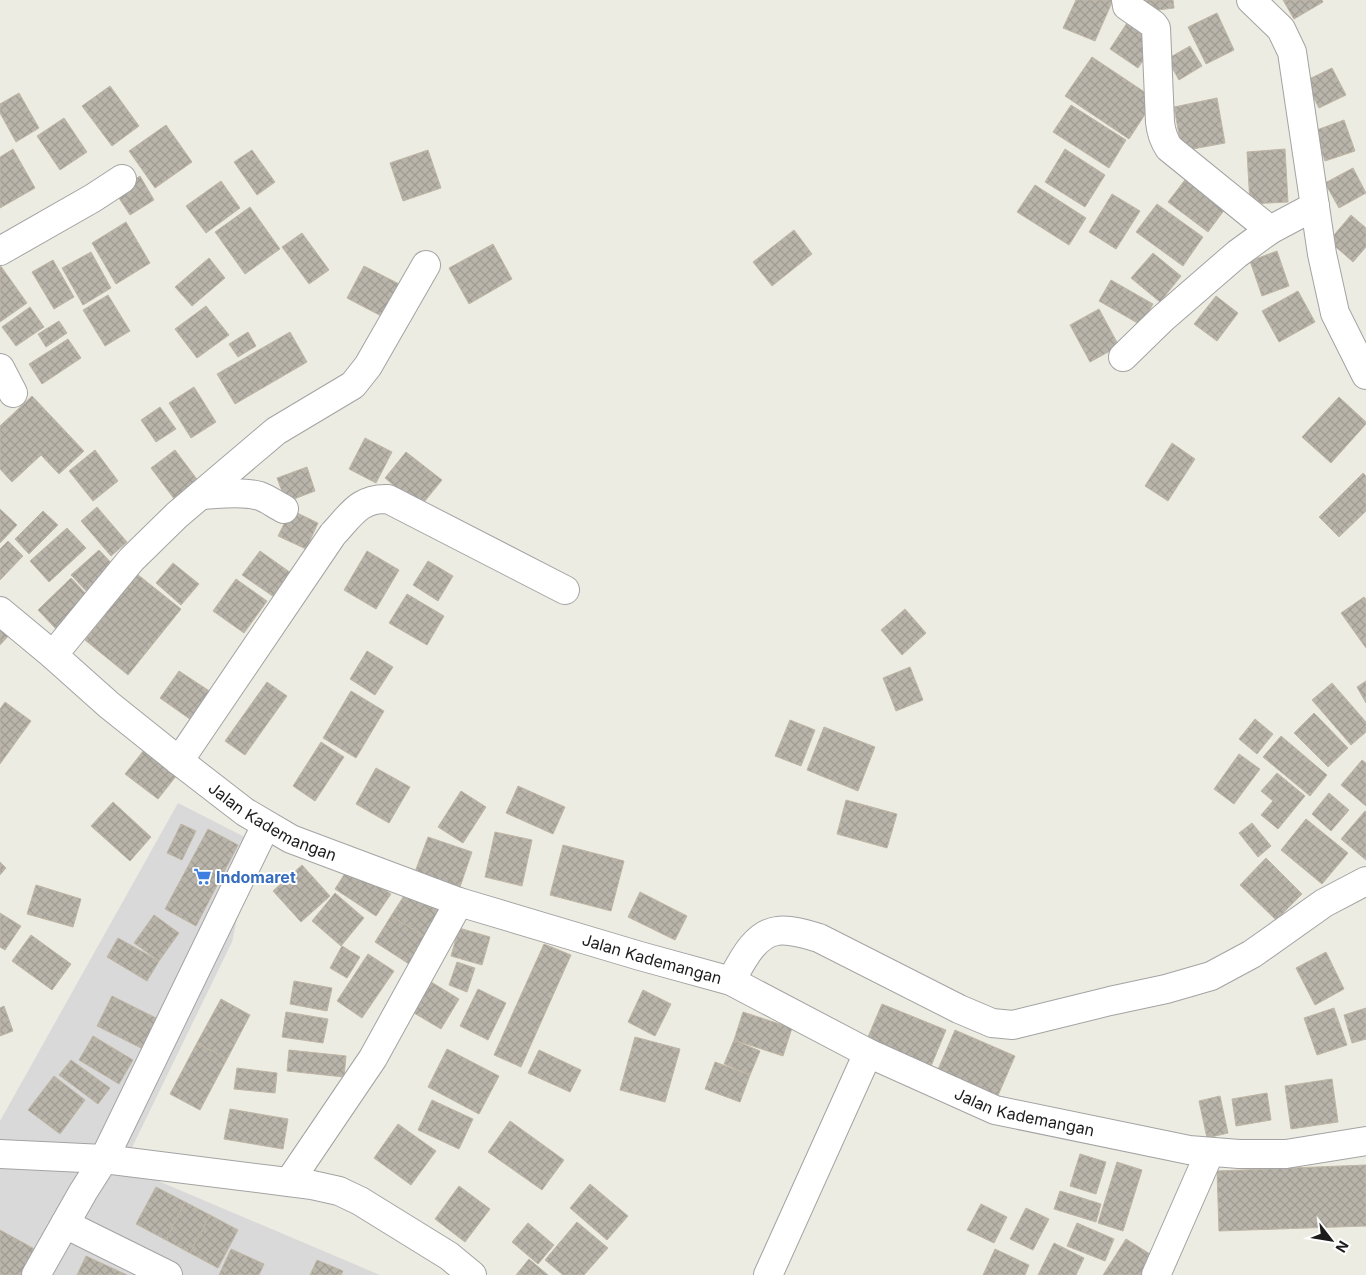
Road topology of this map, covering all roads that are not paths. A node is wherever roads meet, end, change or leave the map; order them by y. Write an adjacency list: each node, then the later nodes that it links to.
1 (1126, 0): 5 (street)
2 (1251, 0): 4 (street)
3 (122, 179): 6 (street)
4 (1315, 206): 5 (street); 10 (street)
5 (1270, 230): 8 (street)
6 (0, 251)
7 (426, 266): 12 (street)
8 (1123, 357)
9 (0, 368): 11 (street)
10 (1366, 375)
11 (13, 393)
12 (201, 495): 13 (street); 16 (street)
13 (284, 509)
14 (565, 590): 17 (street)
15 (0, 611): 16 (street, Jalan Kademangan)
16 (53, 655): 17 (street, Jalan Kademangan)
17 (179, 761): 18 (street, Jalan Kademangan)
18 (266, 824): 20 (street, Jalan Kademangan); 26 (street)
19 (1366, 881): 21 (street)
20 (459, 902): 21 (street, Jalan Kademangan); 27 (street)
21 (731, 981): 22 (street, Jalan Kademangan)
22 (868, 1053): 24 (street, Jalan Kademangan); 32 (street)
23 (1366, 1141): 24 (street, Jalan Kademangan)
24 (1210, 1152): 33 (street)
25 (0, 1154): 26 (street)
26 (104, 1159): 27 (street); 28 (street)
27 (289, 1182): 31 (street)
28 (66, 1224): 29 (street); 30 (street)
29 (36, 1275)
30 (168, 1275)
31 (472, 1275)
32 (768, 1275)
33 (1156, 1275)

